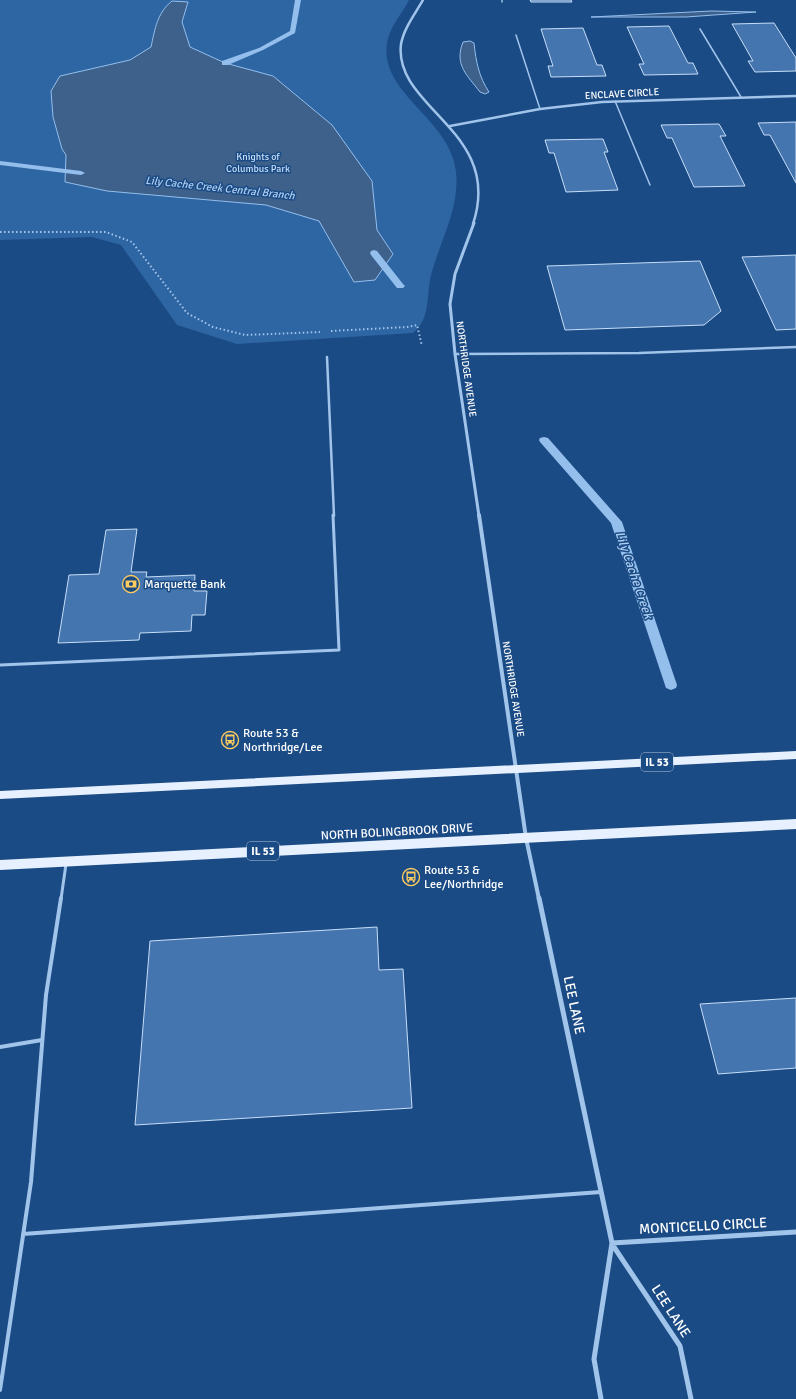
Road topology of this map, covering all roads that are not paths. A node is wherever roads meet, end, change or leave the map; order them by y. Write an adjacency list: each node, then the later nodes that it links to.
1 (423, 0): 8 (street, NORTHRIDGE AVENUE)
2 (700, 29): 5 (lane)
3 (516, 35): 7 (lane)
4 (796, 96): 5 (street, ENCLAVE CIRCLE)
5 (741, 97): 6 (street, ENCLAVE CIRCLE)
6 (615, 101): 7 (street, ENCLAVE CIRCLE); 9 (lane)
7 (540, 109): 8 (street, ENCLAVE CIRCLE)
8 (450, 126): 11 (street, NORTHRIDGE AVENUE)
9 (650, 185)
10 (796, 347): 11 (lane)
11 (455, 354): 15 (street, NORTHRIDGE AVENUE)
12 (327, 357): 13 (lane)
13 (0, 664)
14 (796, 755): 15 (main road, IL 53)
15 (517, 770): 16 (main road, IL 53); 18 (street, LEE LANE)
16 (0, 795)
17 (796, 824): 18 (main road, NORTH BOLINGBROOK DRIVE / IL 53)
18 (526, 838): 19 (main road, NORTH BOLINGBROOK DRIVE / IL 53); 23 (street, LEE LANE)
19 (67, 861): 20 (main road, NORTH BOLINGBROOK DRIVE / IL 53); 21 (lane)
20 (0, 865)
21 (42, 1040): 22 (lane); 25 (lane)
22 (0, 1047)
23 (602, 1192): 25 (lane); 26 (street, LEE LANE)
24 (796, 1232): 26 (street, MONTICELLO CIRCLE)
25 (23, 1234): 27 (lane)
26 (612, 1243): 28 (street, LEE LANE); 29 (street, LEE LANE)
27 (0, 1390)
28 (601, 1399)
29 (691, 1399)

